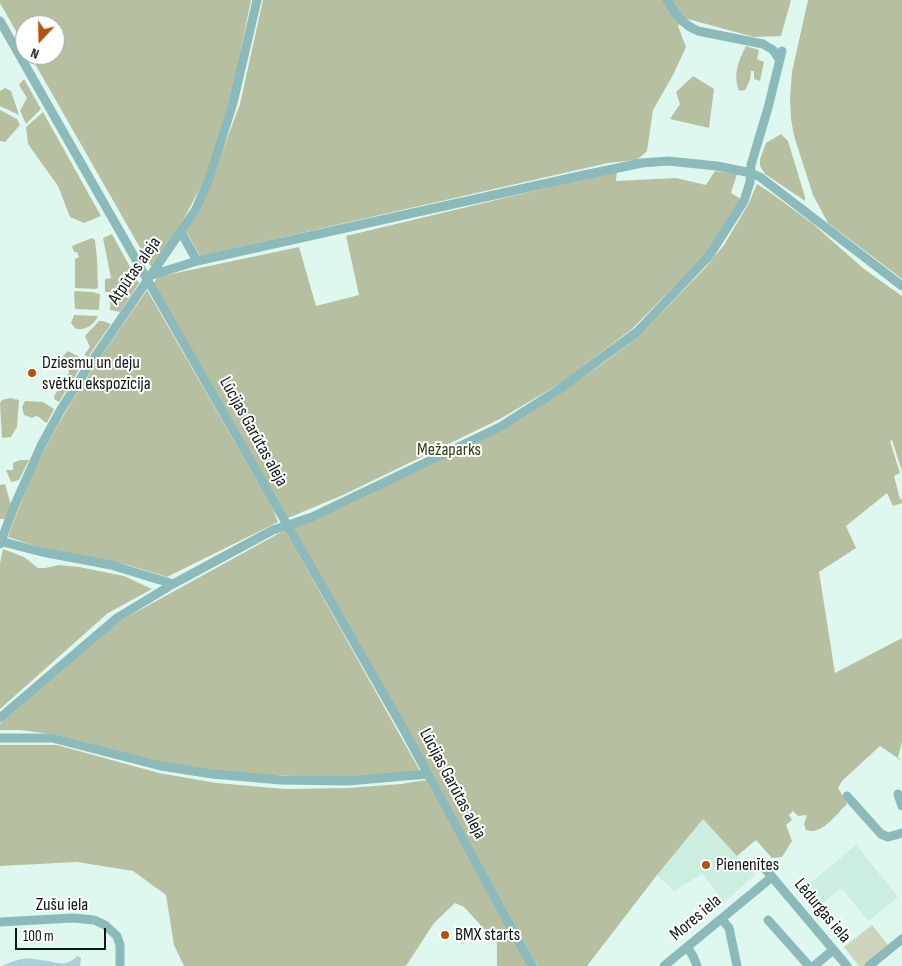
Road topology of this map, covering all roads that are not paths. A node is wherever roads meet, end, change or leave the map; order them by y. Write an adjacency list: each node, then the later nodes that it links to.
1 (257, 0): 5 (street, Atpūtas aleja)
2 (667, 0): 4 (street)
3 (0, 21): 7 (street, Lūcijas Garūtas aleja)
4 (751, 173): 6 (street); 8 (street); 9 (street)
5 (181, 232): 6 (street); 7 (street, Atpūtas aleja)
6 (197, 261): 7 (street)
7 (150, 277): 9 (street, Lūcijas Garūtas aleja); 10 (street, Atpūtas aleja)
8 (902, 286)
9 (286, 525): 11 (street); 14 (street, Lūcijas Garūtas aleja)
10 (0, 542): 11 (street)
11 (173, 584): 12 (street)
12 (0, 718)
13 (0, 738): 14 (street)
14 (428, 774): 28 (street, Lūcijas Garūtas aleja)
15 (898, 794): 17 (street)
16 (847, 796): 18 (street)
17 (902, 806)
18 (902, 833)
19 (749, 866): 20 (street, Lēdurgas iela)
20 (772, 877): 21 (street, Mores iela); 26 (street, Lēdurgas iela)
21 (722, 918): 25 (street, Mores iela); 31 (street)
22 (768, 920): 32 (street)
23 (0, 922): 27 (street, Zušu iela)
24 (902, 938): 35 (street)
25 (687, 947): 29 (street, Mores iela); 30 (street)
26 (833, 950): 33 (street); 34 (street, Lēdurgas iela)
27 (120, 966)
28 (532, 966)
29 (664, 966)
30 (697, 966)
31 (737, 966)
32 (809, 966)
33 (814, 966)
34 (847, 966)
35 (869, 966)

